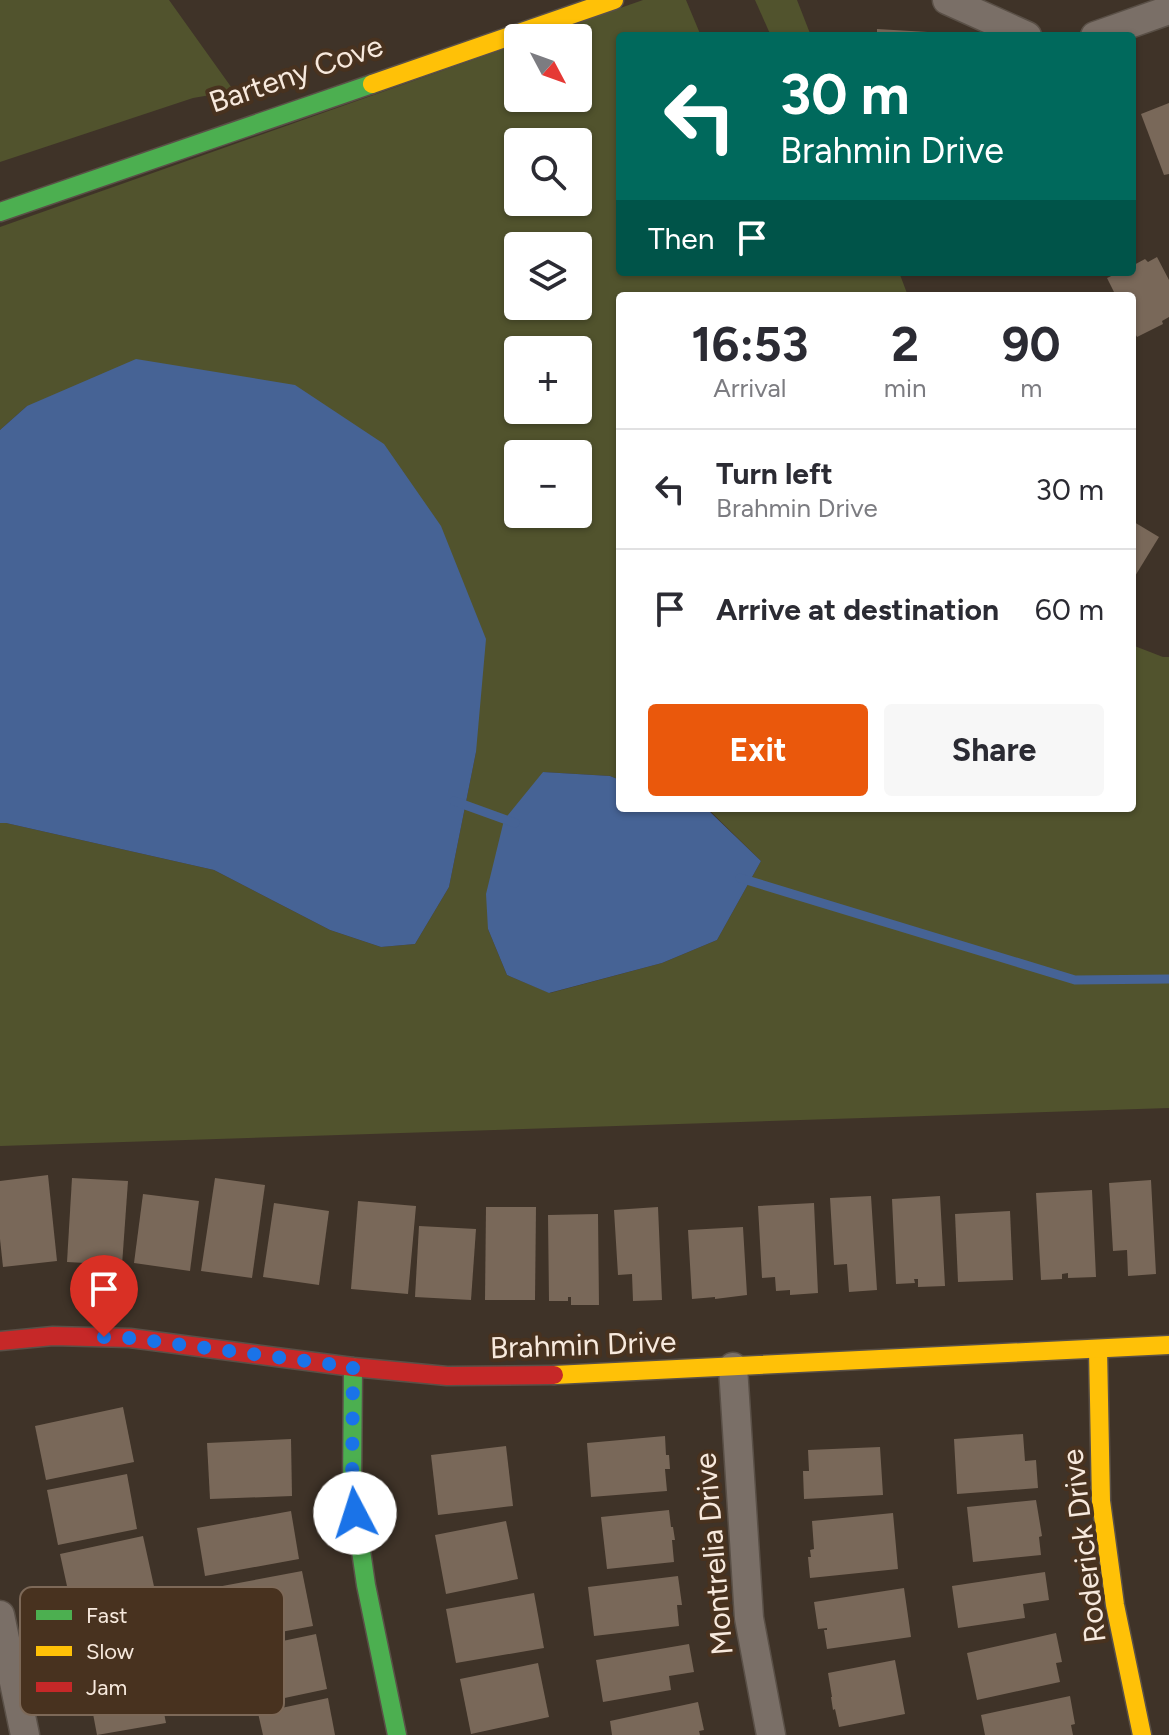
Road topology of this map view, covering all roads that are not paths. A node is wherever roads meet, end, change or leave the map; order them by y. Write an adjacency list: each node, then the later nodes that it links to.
1 (614, 0): 6 (street, Barteny Cove)
2 (947, 0): 4 (street)
3 (1169, 10): 5 (street)
4 (1018, 32)
5 (1106, 32)
6 (0, 212)
7 (0, 1341): 10 (street, Brahmin Drive)
8 (1169, 1345): 9 (street, Brahmin Drive)
9 (1098, 1349): 11 (street, Brahmin Drive); 18 (street, Roderick Drive)
10 (353, 1367): 11 (street, Brahmin Drive); 16 (street)
11 (733, 1367): 17 (street, Montrelia Drive)
12 (0, 1615): 13 (street)
13 (20, 1711)
14 (21, 1715): 15 (street)
15 (25, 1735)
16 (397, 1735)
17 (771, 1735)
18 (1142, 1735)

